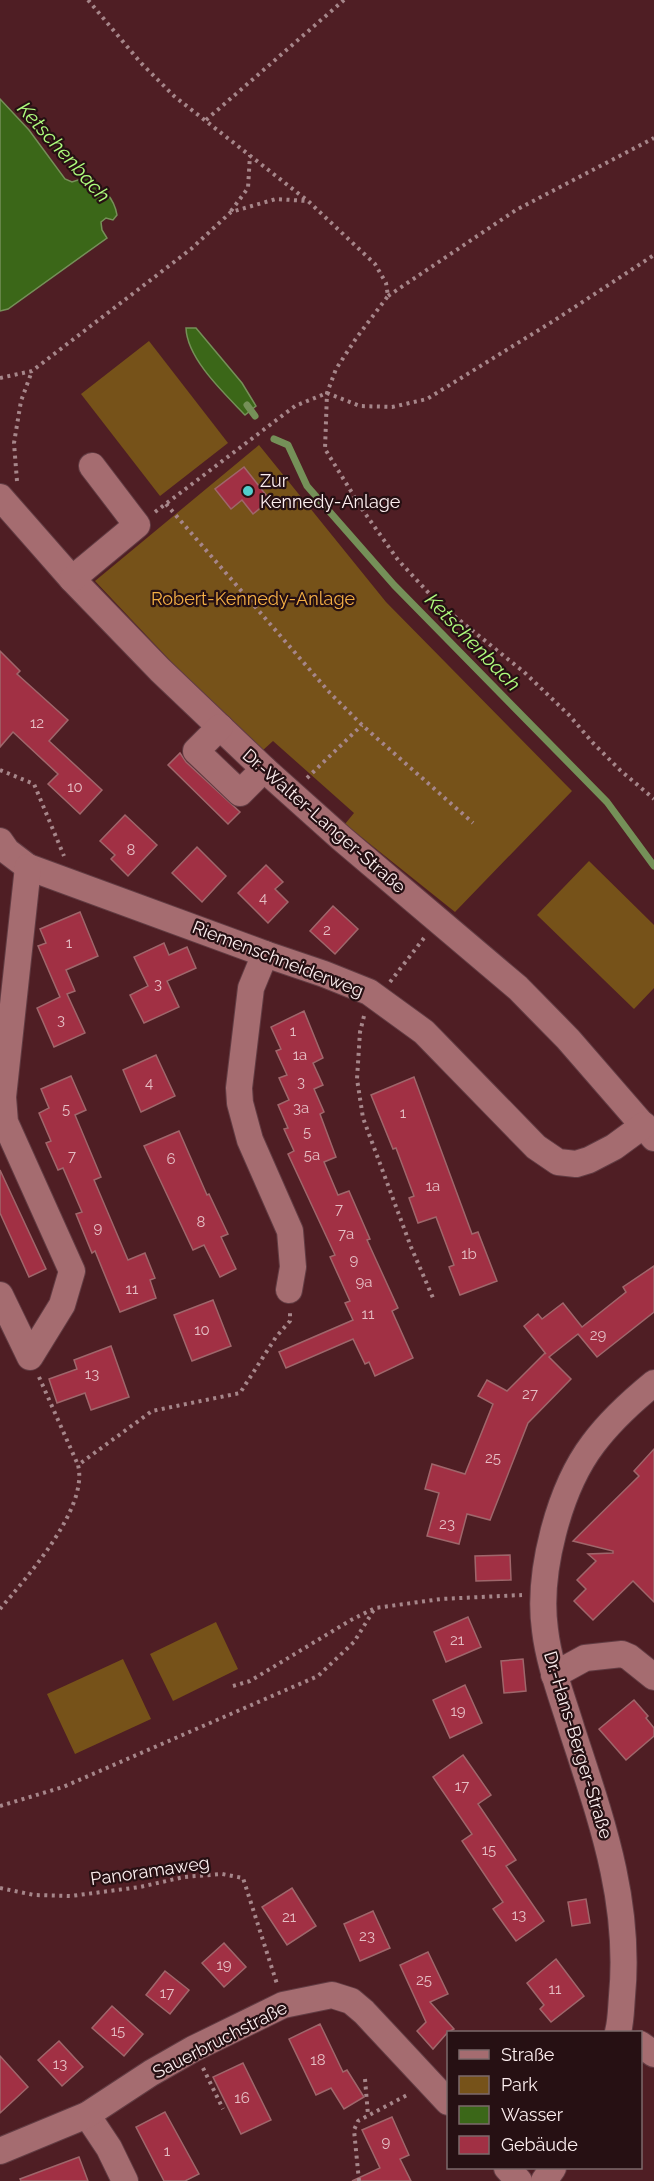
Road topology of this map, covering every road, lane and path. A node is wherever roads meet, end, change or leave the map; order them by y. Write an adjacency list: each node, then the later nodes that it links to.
1 (88, 0): 3 (path)
2 (344, 0): 3 (path)
3 (206, 120): 5 (path)
4 (654, 138): 9 (path)
5 (250, 155): 6 (path); 7 (path)
6 (308, 201): 7 (path); 9 (path)
7 (231, 212): 10 (path)
8 (654, 255): 12 (path)
9 (388, 296): 12 (path)
10 (32, 371): 11 (path); 16 (path)
11 (0, 378)
12 (327, 393): 15 (path); 24 (path)
13 (92, 466): 17 (street)
14 (0, 497): 16 (street, Dr.-Walter-Langer-Straße)
15 (166, 504): 17 (path); 19 (path)
16 (20, 520): 18 (street, Dr.-Walter-Langer-Straße)
17 (137, 525): 18 (street)
18 (72, 579): 20 (street, Dr.-Walter-Langer-Straße)
19 (362, 725): 23 (path); 25 (path)
20 (220, 727): 21 (street, Dr.-Walter-Langer-Straße); 21 (street)
21 (264, 768): 23 (street, Dr.-Walter-Langer-Straße)
22 (0, 770): 28 (path)
23 (292, 794): 33 (street, Dr.-Walter-Langer-Straße)
24 (654, 799)
25 (472, 823)
26 (0, 841): 27 (street, Riemenschneiderweg)
27 (28, 867): 28 (street, Riemenschneiderweg); 37 (street)
28 (76, 884): 30 (street, Riemenschneiderweg)
29 (420, 943): 31 (path)
30 (265, 954): 32 (street, Riemenschneiderweg); 34 (street)
31 (393, 974)
32 (369, 992): 33 (street, Riemenschneiderweg); 36 (path)
33 (649, 1131)
34 (289, 1290): 39 (path)
35 (0, 1295): 37 (street)
36 (433, 1298)
37 (30, 1357): 39 (path)
38 (654, 1383): 40 (street, Dr.-Hans-Berger-Straße)
39 (78, 1465): 42 (path)
40 (543, 1593): 41 (path); 43 (street, Dr.-Hans-Berger-Straße)
41 (375, 1608): 45 (path); 46 (path)
42 (0, 1609)
43 (555, 1675): 44 (street); 49 (street, Dr.-Hans-Berger-Straße)
44 (654, 1677)
45 (233, 1686)
46 (0, 1806)
47 (0, 1888): 48 (path, Panoramaweg)
48 (283, 2005): 50 (street, Sauerbruchstraße); 53 (street, Sauerbruchstraße)
49 (621, 2031)
50 (193, 2049): 54 (path); 55 (street, Sauerbruchstraße)
51 (365, 2079): 56 (path)
52 (408, 2094): 56 (path)
53 (447, 2102)
54 (223, 2109)
55 (87, 2115): 57 (street, Sauerbruchstraße); 59 (street)
56 (368, 2115): 60 (path)
57 (0, 2151)
58 (508, 2169): 61 (street)
59 (125, 2181)
60 (359, 2181)
61 (519, 2181)

